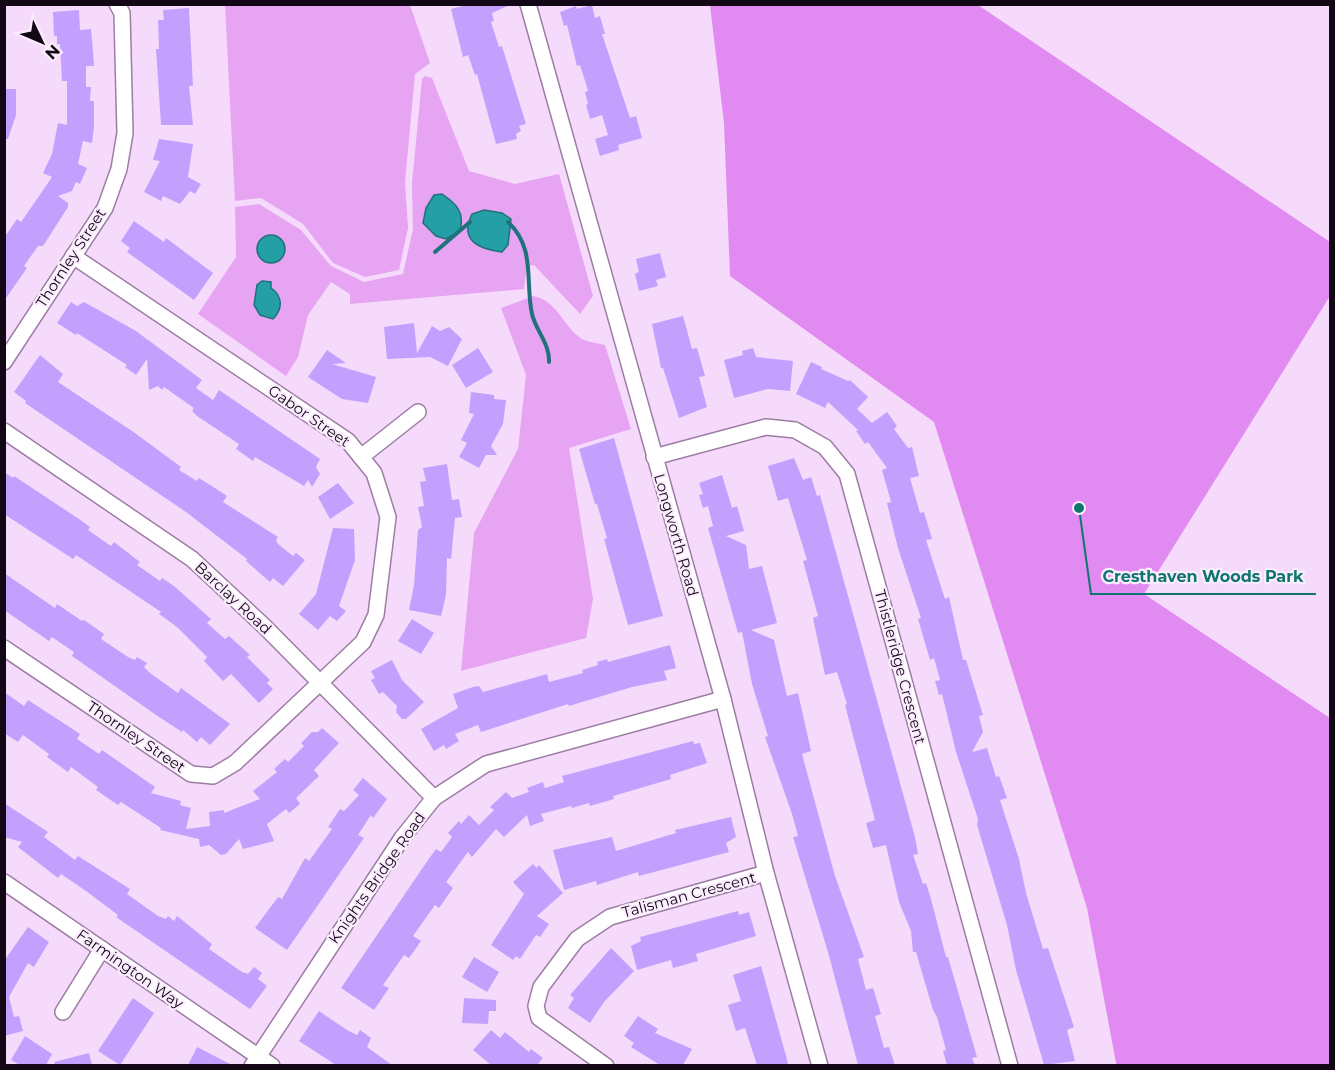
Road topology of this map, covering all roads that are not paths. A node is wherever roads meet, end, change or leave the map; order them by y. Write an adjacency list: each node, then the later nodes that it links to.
1 (117, 4): 3 (street, Thornley Street)
2 (528, 4): 8 (street, Longworth Road)
3 (74, 255): 4 (street, Thornley Street); 7 (street, Gabor Street)
4 (4, 362)
5 (418, 412): 7 (street)
6 (4, 431): 10 (street, Barclay Road)
7 (361, 457): 10 (street, Gabor Street)
8 (654, 457): 11 (street, Longworth Road); 21 (street, Thistleridge Crescent)
9 (4, 648): 10 (street, Thornley Street)
10 (320, 684): 12 (street, Barclay Road)
11 (723, 699): 12 (street, Knights Bridge Road); 13 (street, Longworth Road)
12 (434, 798): 17 (street, Knights Bridge Road)
13 (766, 873): 19 (street, Talisman Crescent); 20 (street, Longworth Road)
14 (4, 882): 15 (street, Farmington Way)
15 (102, 949): 16 (street); 17 (street, Farmington Way)
16 (63, 1012)
17 (254, 1061): 18 (street, Farmington Way)
18 (272, 1065)
19 (606, 1065)
20 (820, 1065)
21 (1010, 1065)

